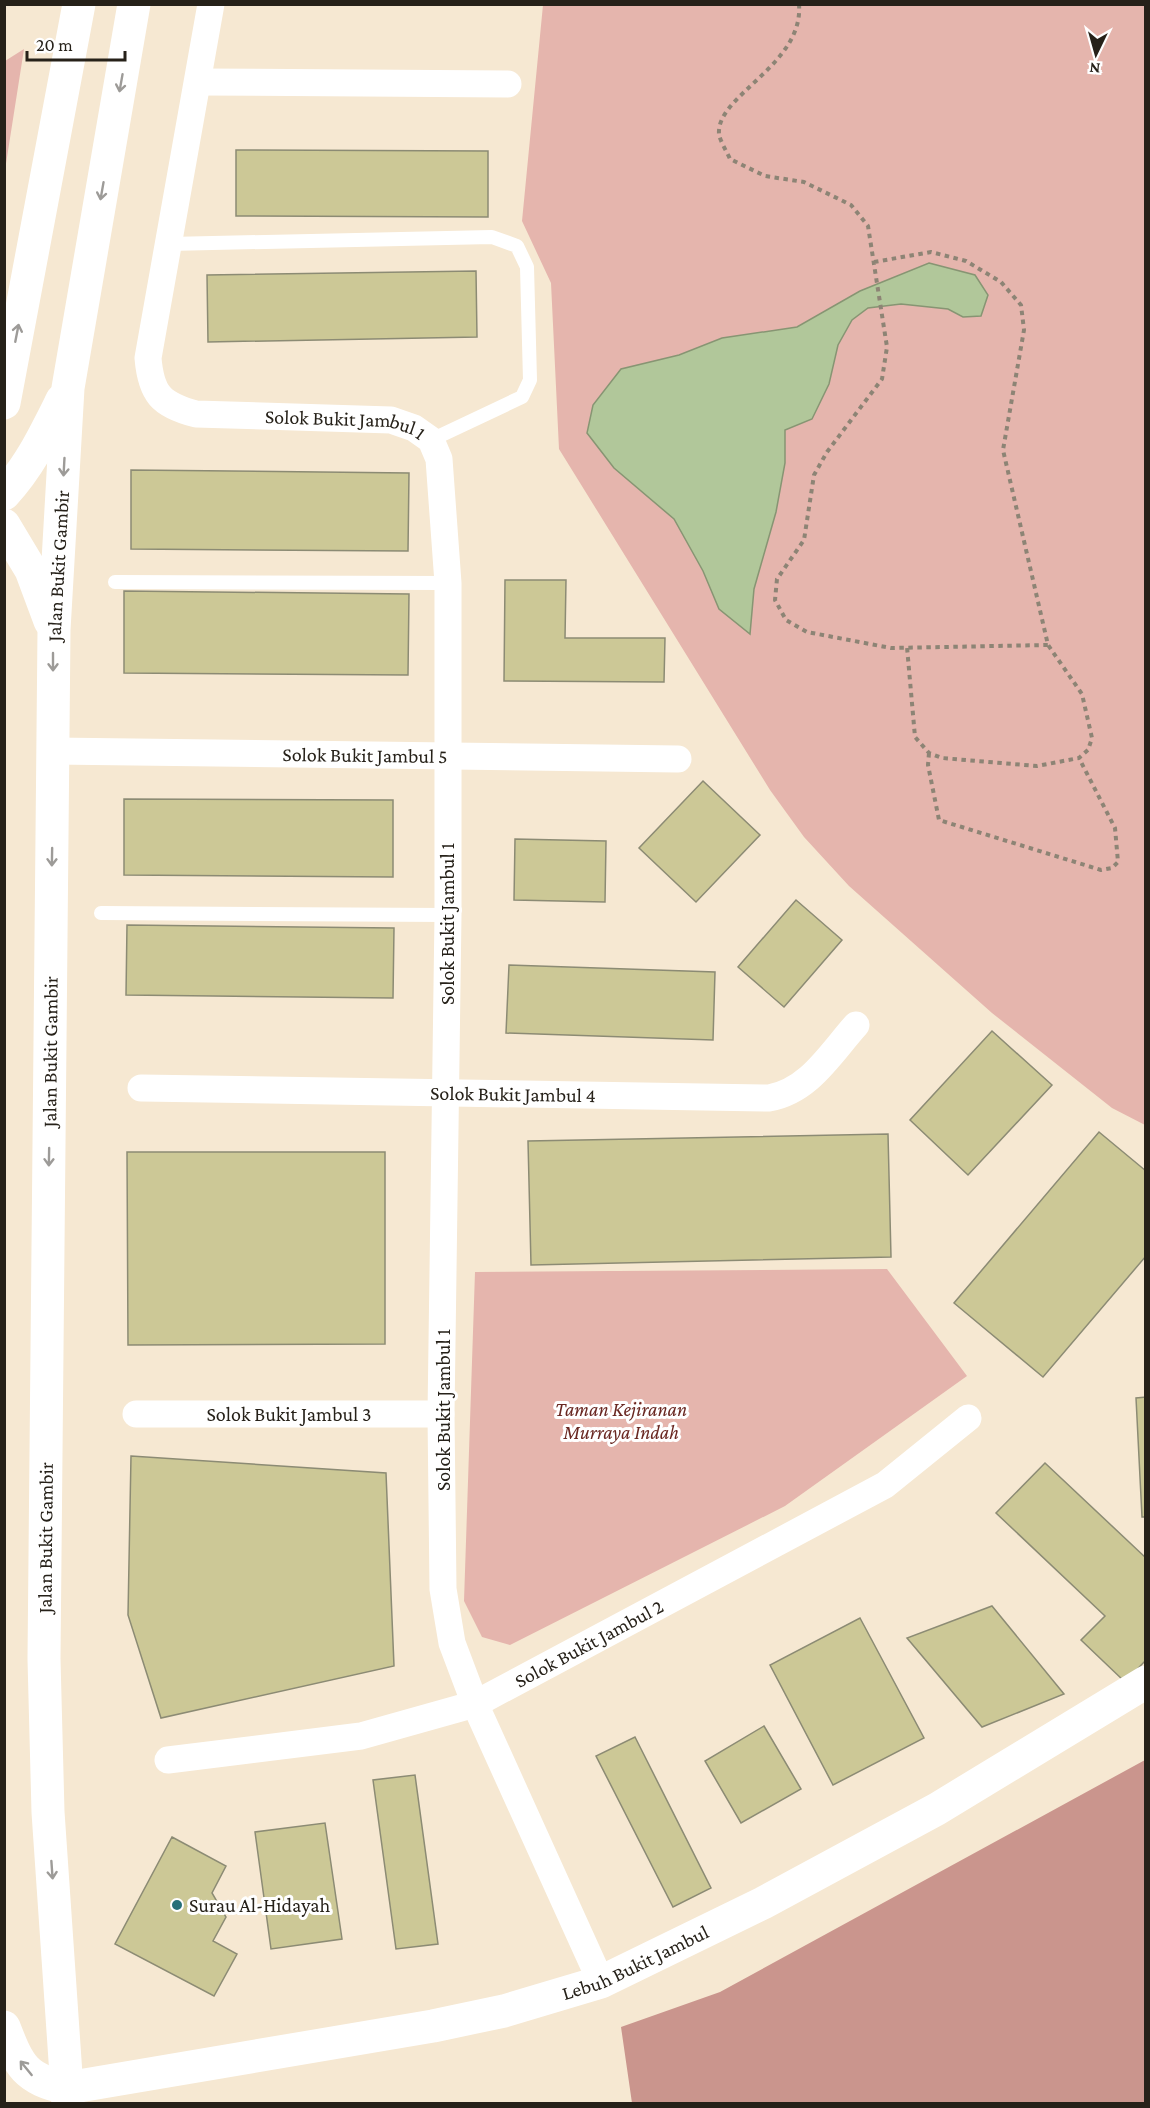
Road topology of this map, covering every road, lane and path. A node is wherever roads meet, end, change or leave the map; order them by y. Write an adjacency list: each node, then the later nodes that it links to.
1 (79, 4): 10 (main road, one-way to 1)
2 (134, 4): 9 (main road, Jalan Bukit Gambir, one-way to 9)
3 (211, 4): 5 (street, Solok Bukit Jambul 1)
4 (799, 4): 8 (path)
5 (199, 82): 6 (street); 7 (street, Solok Bukit Jambul 1)
6 (508, 84)
7 (169, 244): 11 (street, Solok Bukit Jambul 1); 11 (lane)
8 (874, 262): 17 (path); 18 (path)
9 (68, 388): 12 (main road); 16 (main road, Jalan Bukit Gambir, one-way to 16)
10 (5, 396)
11 (431, 440): 15 (street, Solok Bukit Jambul 1)
12 (4, 494)
13 (4, 525): 16 (main road)
14 (115, 582): 15 (lane)
15 (448, 583): 21 (street, Solok Bukit Jambul 1)
16 (54, 630): 19 (main road, Jalan Bukit Gambir, one-way to 19)
17 (1048, 645): 18 (path); 22 (path)
18 (907, 647): 20 (path)
19 (53, 751): 21 (street, Solok Bukit Jambul 5); 37 (main road, Jalan Bukit Gambir, one-way to 37)
20 (929, 753): 22 (path); 22 (path)
21 (448, 755): 23 (street, Solok Bukit Jambul 5); 25 (street, Solok Bukit Jambul 1)
22 (1079, 758)
23 (678, 759)
24 (101, 913): 25 (lane)
25 (448, 915): 28 (street, Solok Bukit Jambul 1)
26 (856, 1025): 28 (street, Solok Bukit Jambul 4)
27 (141, 1088): 28 (street, Solok Bukit Jambul 4)
28 (446, 1092): 30 (street, Solok Bukit Jambul 1)
29 (136, 1414): 30 (street, Solok Bukit Jambul 3)
30 (441, 1414): 33 (street, Solok Bukit Jambul 1)
31 (968, 1418): 33 (street, Solok Bukit Jambul 2)
32 (1146, 1682): 35 (main road, Lebuh Bukit Jambul)
33 (475, 1704): 34 (street, Solok Bukit Jambul 2); 35 (street, Solok Bukit Jambul 1)
34 (168, 1760)
35 (601, 1982): 37 (main road, Lebuh Bukit Jambul)
36 (4, 2026): 37 (main road, one-way to 36)
37 (58, 2098)

